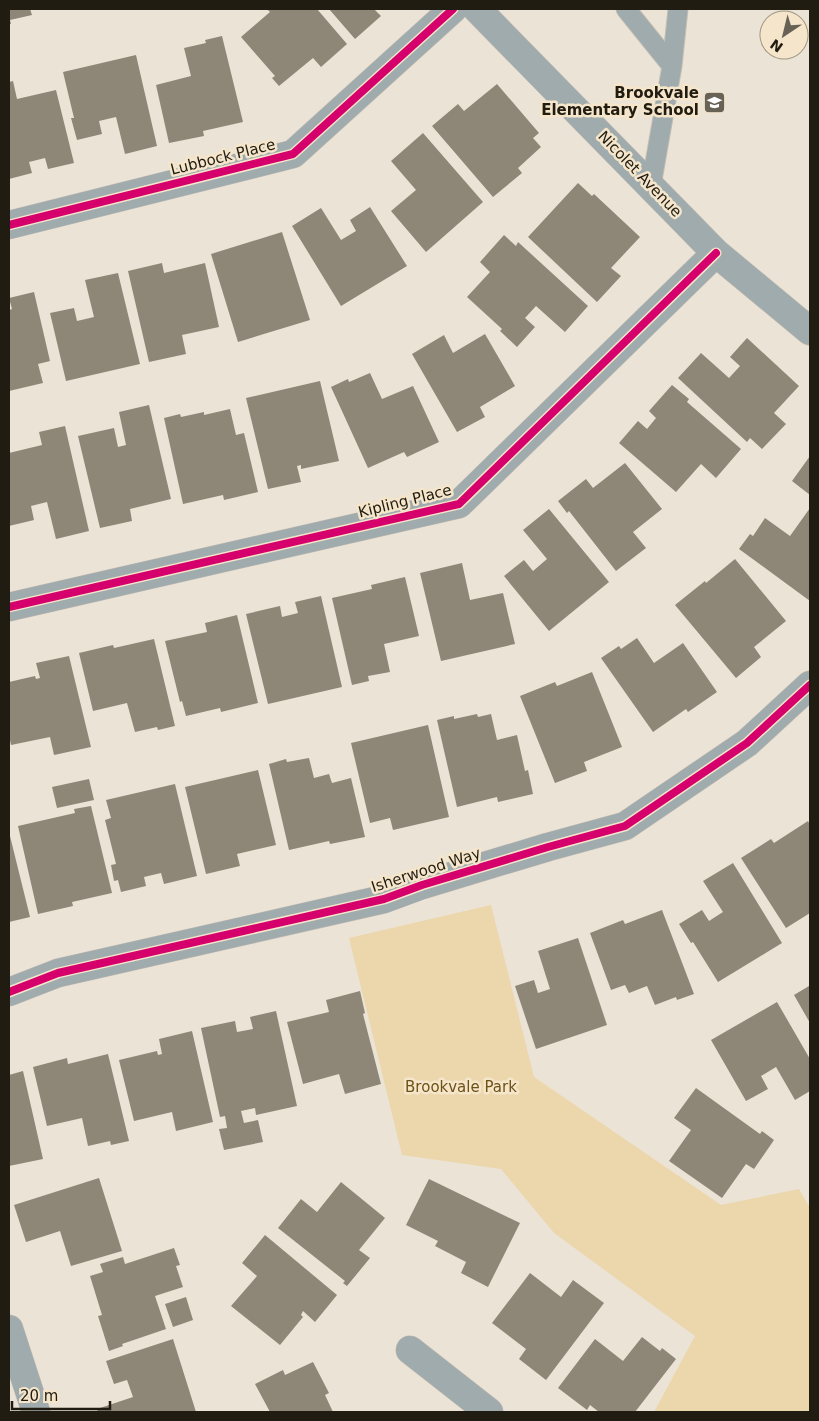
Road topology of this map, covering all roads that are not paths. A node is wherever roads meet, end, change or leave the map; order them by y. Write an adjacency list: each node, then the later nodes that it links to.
1 (453, 9): 7 (street, Lubbock Place)
2 (477, 9): 6 (street, Nicolet Avenue)
3 (626, 9): 5 (lane)
4 (678, 9): 5 (lane)
5 (672, 66): 6 (lane)
6 (651, 186): 8 (street, Nicolet Avenue)
7 (9, 225)
8 (716, 253): 9 (street, Nicolet Avenue); 10 (street, Kipling Place)
9 (810, 331)
10 (9, 607)
11 (810, 685): 12 (street, Isherwood Way)
12 (9, 992)
13 (9, 1329): 15 (street)
14 (410, 1350): 16 (street)
15 (36, 1412)
16 (489, 1412)

